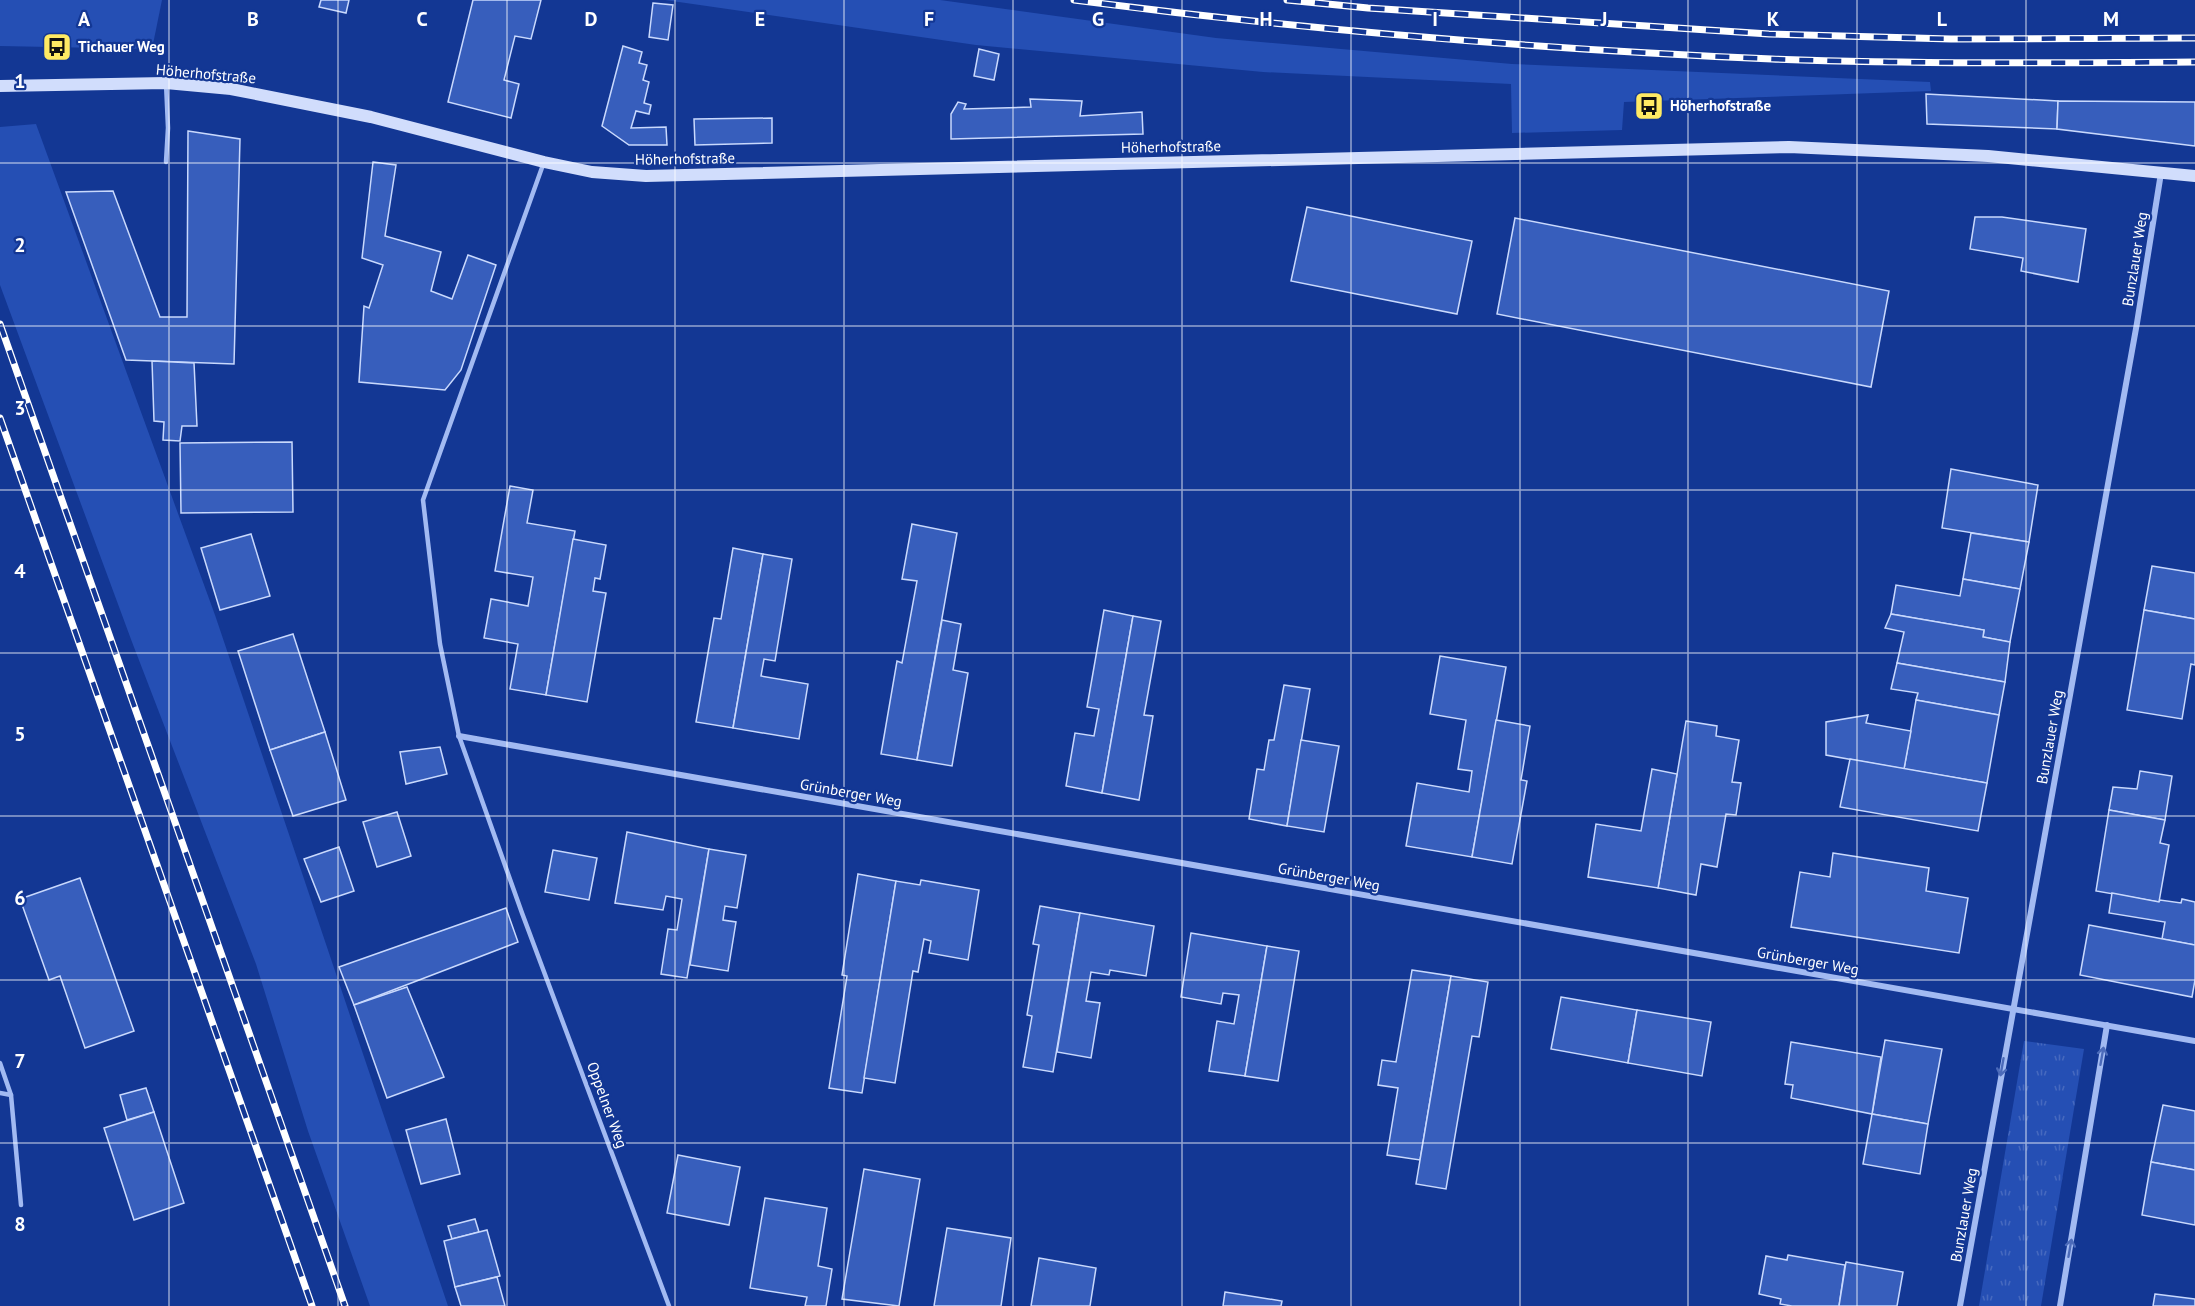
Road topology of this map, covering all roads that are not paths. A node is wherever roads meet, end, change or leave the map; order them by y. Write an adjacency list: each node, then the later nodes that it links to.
1 (166, 83): 2 (street, Höherhofstraße); 3 (lane); 4 (street, Höherhofstraße)
2 (0, 86)
3 (166, 162)
4 (544, 162): 5 (street, Höherhofstraße); 7 (lane)
5 (2161, 172): 6 (street, Höherhofstraße); 8 (street, Bunzlauer Weg)
6 (2195, 176)
7 (459, 736): 8 (street, Grünberger Weg); 15 (lane, Oppelner Weg)
8 (2013, 1009): 9 (street, Grünberger Weg); 16 (street, Bunzlauer Weg, one-way to 16)
9 (2107, 1026): 10 (street, Grünberger Weg); 17 (street, one-way to 9)
10 (2195, 1041)
11 (0, 1063): 13 (lane)
12 (0, 1094): 13 (lane)
13 (11, 1095): 14 (lane)
14 (21, 1205)
15 (669, 1306)
16 (1960, 1306)
17 (2060, 1306)

